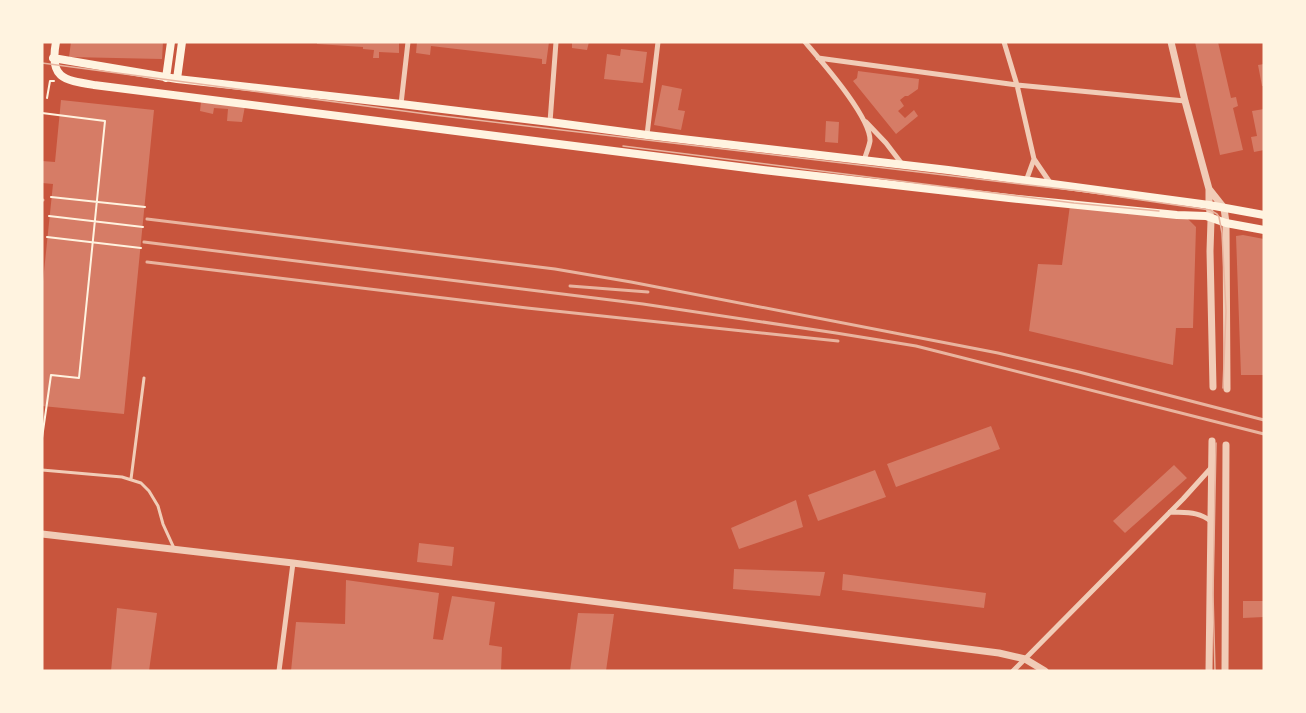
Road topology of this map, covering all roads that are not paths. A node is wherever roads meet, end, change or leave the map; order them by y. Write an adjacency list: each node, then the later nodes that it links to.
1 (56, 42): 10 (main road)
2 (171, 42): 12 (main road)
3 (182, 42): 13 (main road)
4 (408, 42): 16 (street)
5 (556, 42): 18 (street)
6 (658, 42): 19 (street)
7 (805, 42): 11 (street)
8 (1005, 42): 14 (street)
9 (1171, 42): 15 (street)
10 (53, 58): 12 (main road); 29 (main road)
11 (818, 58): 14 (street); 17 (street)
12 (166, 78): 13 (main road)
13 (177, 79): 16 (main road)
14 (1017, 86): 15 (street); 20 (street)
15 (1185, 101): 25 (street)
16 (401, 104): 18 (main road)
17 (862, 117): 21 (street); 22 (street)
18 (550, 122): 19 (main road)
19 (648, 135): 21 (main road)
20 (1034, 159): 23 (street); 24 (street)
21 (864, 160): 22 (main road)
22 (902, 164): 23 (main road)
23 (1026, 181): 24 (main road)
24 (1051, 184): 26 (main road)
25 (1209, 189): 26 (street); 27 (street)
26 (1209, 206): 27 (main road); 29 (street)
27 (1224, 208): 28 (main road); 30 (street)
28 (1264, 215)
29 (1211, 218): 30 (main road); 33 (street)
30 (1226, 223): 31 (main road); 34 (street)
31 (1264, 230)
32 (144, 378): 39 (lane)
33 (1213, 387)
34 (1227, 389)
35 (1212, 441): 37 (street)
36 (1226, 445): 50 (street)
37 (1212, 467): 40 (street); 41 (street)
38 (42, 470): 39 (lane)
39 (131, 479): 43 (lane)
40 (1170, 512): 41 (street); 45 (street)
41 (1212, 522): 49 (street)
42 (42, 534): 43 (street)
43 (174, 549): 44 (street)
44 (293, 563): 45 (street); 46 (street)
45 (1025, 659): 47 (street); 48 (street)
46 (279, 671)
47 (1013, 671)
48 (1045, 671)
49 (1209, 671)
50 (1225, 671)

